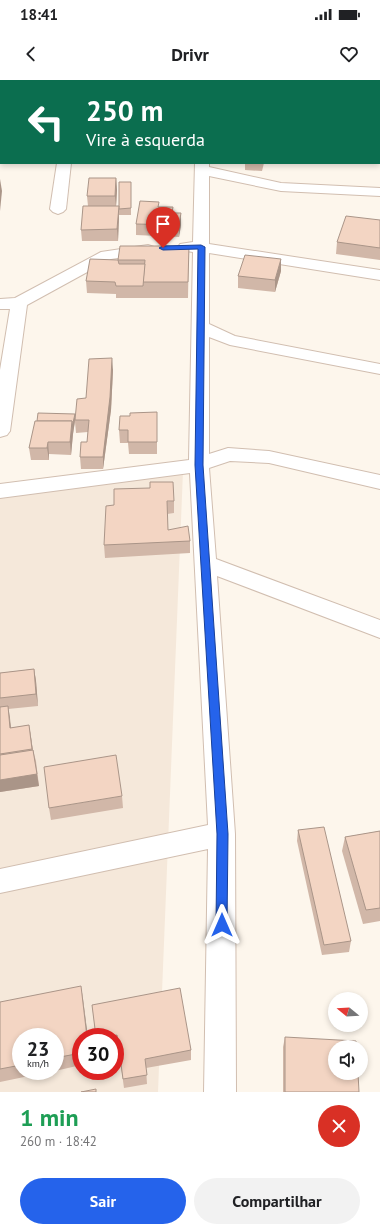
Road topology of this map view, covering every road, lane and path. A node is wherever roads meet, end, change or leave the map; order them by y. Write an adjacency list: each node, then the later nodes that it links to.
1 (64, 164): 4 (street)
2 (202, 166): 3 (street); 5 (street)
3 (380, 192)
4 (58, 209)
5 (201, 247): 6 (street); 8 (street); 9 (street)
6 (380, 275)
7 (0, 304): 8 (street)
8 (19, 304): 11 (street)
9 (201, 327): 10 (street); 12 (street)
10 (380, 368)
11 (0, 431)
12 (199, 465): 13 (street); 14 (street); 15 (street)
13 (380, 482)
14 (0, 491)
15 (205, 563): 16 (street); 17 (street)
16 (380, 629)
17 (222, 834): 18 (street); 19 (street)
18 (0, 881)
19 (220, 1092)

